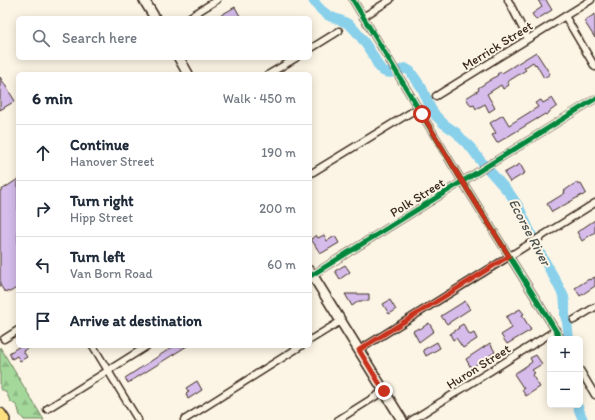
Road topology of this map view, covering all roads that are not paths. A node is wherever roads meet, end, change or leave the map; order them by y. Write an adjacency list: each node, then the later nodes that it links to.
1 (144, 0): 7 (main road)
2 (217, 0): 8 (street)
3 (353, 0): 9 (street)
4 (390, 0): 9 (street)
5 (508, 0): 12 (street)
6 (591, 0): 10 (street, Merrick Street)
7 (154, 16)
8 (191, 16)
9 (363, 16): 21 (street)
10 (565, 16): 12 (street, Merrick Street); 16 (street)
11 (339, 31): 13 (street)
12 (528, 39): 19 (street, Merrick Street)
13 (312, 48)
14 (180, 60): 17 (main road)
15 (293, 60): 18 (street)
16 (595, 67)
17 (187, 72)
18 (272, 72)
19 (436, 96)
20 (595, 99): 23 (street, Polk Street)
21 (418, 108): 22 (street); 23 (street)
22 (312, 173)
23 (462, 181): 25 (street); 26 (street, Polk Street)
24 (595, 202): 25 (street)
25 (509, 256): 31 (street); 39 (street)
26 (312, 272)
27 (312, 275): 30 (main road)
28 (595, 307): 29 (street)
29 (574, 320)
30 (341, 321): 35 (street); 39 (main road)
31 (556, 330): 33 (street); 51 (street, Huron Street)
32 (16, 331): 34 (street)
33 (559, 336)
34 (4, 339)
35 (312, 339)
36 (94, 348): 40 (street)
37 (144, 348): 40 (street)
38 (298, 348): 48 (street)
39 (359, 350): 42 (main road)
40 (108, 371): 44 (street); 47 (street)
41 (581, 372): 43 (street)
42 (384, 391): 49 (street); 50 (main road)
43 (595, 395)
44 (47, 409)
45 (0, 414): 46 (highway)
46 (4, 420)
47 (138, 420)
48 (184, 420)
49 (338, 420)
50 (402, 420)
51 (412, 420)

